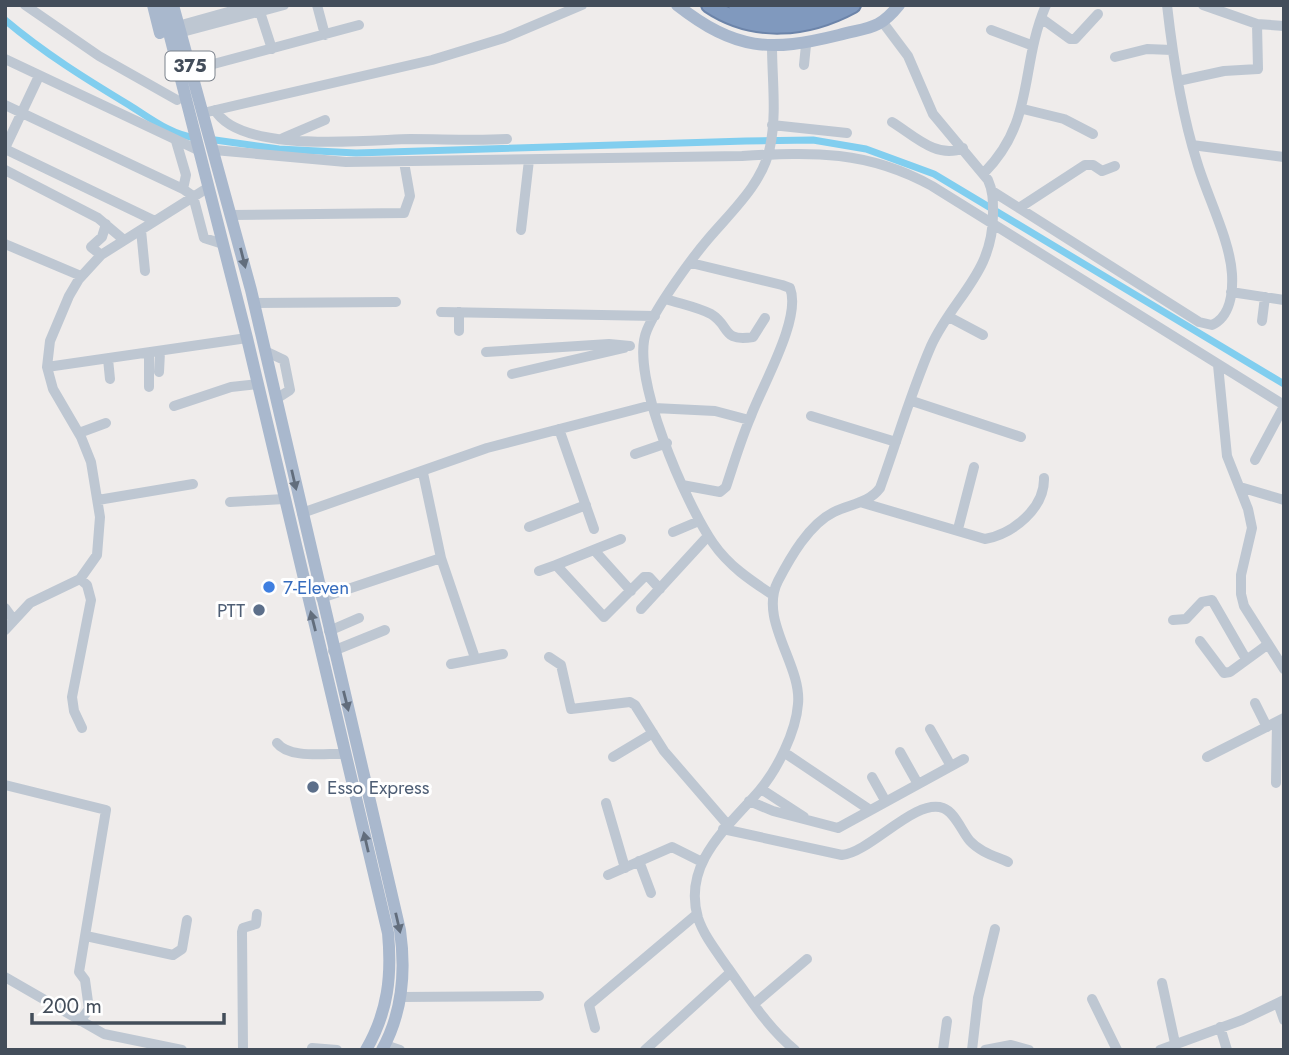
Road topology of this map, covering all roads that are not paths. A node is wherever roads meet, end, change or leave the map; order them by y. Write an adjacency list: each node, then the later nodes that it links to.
1 (24, 5): 39 (street)
2 (153, 5): 39 (main road)
3 (162, 5): 39 (main road, 375)
4 (173, 5): 36 (main road, 375)
5 (182, 5): 25 (main road)
6 (284, 5): 18 (street)
7 (317, 5): 27 (street)
8 (583, 5): 42 (street)
9 (677, 5): 30 (main road)
10 (709, 5): 13 (highway)
11 (736, 5): 12 (highway)
12 (825, 5)
13 (853, 5)
14 (899, 5): 21 (main road)
15 (1046, 5): 20 (street)
16 (1167, 5): 32 (street)
17 (1203, 5): 22 (street)
18 (256, 9): 25 (street); 31 (street)
19 (1098, 14): 20 (street)
20 (1041, 18): 29 (street)
21 (884, 24): 28 (main road); 56 (street)
22 (1257, 24): 24 (street); 38 (street)
23 (359, 25): 27 (street)
24 (1284, 26)
25 (185, 28): 36 (main road)
26 (990, 30): 29 (street)
27 (324, 35): 31 (street)
28 (806, 45): 30 (main road); 35 (street)
29 (1031, 45): 41 (street)
30 (772, 46): 46 (street)
31 (272, 49): 36 (street)
32 (1172, 50): 33 (street); 38 (street)
33 (1115, 57)
34 (5, 59): 37 (street)
35 (804, 65)
36 (191, 70): 42 (main road, 375)
37 (39, 76): 43 (street); 51 (street)
38 (1178, 81): 52 (street)
39 (182, 103): 53 (main road, 375)
40 (5, 105): 43 (street)
41 (1023, 109): 48 (street); 63 (street)
42 (209, 112): 49 (street); 54 (main road, 375)
43 (22, 113): 55 (street); 65 (street)
44 (325, 120): 49 (street)
45 (892, 122): 56 (street)
46 (772, 129): 47 (street); 57 (street)
47 (847, 133)
48 (1093, 134)
49 (283, 138): 50 (street)
50 (507, 139)
51 (176, 141): 53 (street); 65 (street)
52 (1192, 145): 58 (street); 82 (street)
53 (198, 147): 64 (main road, 375)
54 (213, 147): 60 (street); 69 (main road, 375)
55 (5, 148): 70 (street)
56 (963, 148): 63 (street)
57 (769, 151): 59 (street); 71 (street); 79 (street)
58 (1284, 157)
59 (529, 160): 60 (street); 74 (street)
60 (404, 162): 69 (street)
61 (1115, 166): 68 (street)
62 (5, 170): 72 (street)
63 (984, 173): 66 (street)
64 (209, 187): 67 (street); 77 (main road, 375)
65 (183, 189): 67 (street)
66 (993, 195): 68 (street); 71 (street)
67 (193, 196): 70 (street); 77 (street)
68 (1019, 208): 82 (street)
69 (232, 215): 87 (main road, 375, one-way to 87)
70 (155, 221): 73 (street)
71 (993, 222): 91 (street); 104 (street)
72 (106, 224): 75 (street); 78 (street)
73 (141, 230): 75 (street); 80 (street)
74 (521, 230)
75 (124, 240): 78 (street)
76 (5, 243): 81 (street)
77 (223, 244): 94 (main road, 375)
78 (101, 255): 81 (street)
79 (691, 263): 84 (street); 116 (street)
80 (145, 271)
81 (81, 276): 105 (street)
82 (1231, 292): 83 (street)
83 (1265, 297): 85 (street); 93 (street)
84 (666, 299): 90 (street); 92 (street)
85 (1284, 300)
86 (396, 302): 87 (street)
87 (254, 303): 94 (main road); 137 (main road, 375, one-way to 137)
88 (441, 312): 89 (street)
89 (460, 312): 90 (street); 95 (street)
90 (654, 316): 98 (street)
91 (949, 317): 96 (street); 111 (street)
92 (765, 318)
93 (1262, 321)
94 (243, 323): 97 (main road, 375)
95 (459, 331)
96 (983, 335)
97 (247, 338): 100 (street); 109 (main road, 375)
98 (642, 345): 99 (street); 112 (street)
99 (630, 346): 101 (street); 107 (street)
100 (160, 352): 102 (street); 106 (street)
101 (486, 352)
102 (149, 354): 103 (street); 110 (street)
103 (108, 359): 105 (street); 108 (street)
104 (1218, 365): 113 (street); 130 (street)
105 (47, 367): 119 (street)
106 (159, 372)
107 (512, 374)
108 (110, 379)
109 (258, 384): 114 (street); 131 (main road, 375)
110 (149, 387)
111 (912, 401): 120 (street); 121 (street)
112 (653, 406): 116 (street); 118 (street); 122 (street)
113 (1284, 406): 124 (street)
114 (174, 407)
115 (811, 416): 121 (street)
116 (749, 420): 129 (street)
117 (106, 423): 119 (street)
118 (559, 429): 126 (street); 136 (street)
119 (79, 433): 132 (street)
120 (1021, 437)
121 (896, 442): 135 (street)
122 (667, 443): 123 (street); 129 (street)
123 (635, 454)
124 (1255, 460)
125 (974, 467): 141 (street)
126 (423, 472): 137 (street); 146 (street)
127 (1044, 478): 141 (street)
128 (193, 484): 132 (street)
129 (682, 485): 138 (street)
130 (1240, 487): 133 (street); 163 (street)
131 (284, 499): 134 (street); 178 (main road, 375, one-way to 131)
132 (98, 500): 149 (street)
133 (1284, 500)
134 (230, 502)
135 (859, 502): 141 (street); 152 (street)
136 (586, 505): 139 (street); 140 (street)
137 (302, 513): 153 (main road, 375)
138 (699, 521): 142 (street); 143 (street)
139 (529, 527)
140 (594, 529)
141 (957, 529)
142 (673, 532)
143 (708, 536): 150 (street); 152 (street)
144 (621, 539): 145 (street)
145 (594, 550): 147 (street); 151 (street)
146 (441, 558): 153 (street); 167 (street)
147 (556, 565): 148 (street); 151 (street)
148 (539, 571)
149 (80, 579): 157 (street); 173 (street)
150 (660, 589): 151 (street); 155 (street)
151 (631, 591)
152 (773, 595): 188 (street)
153 (321, 598): 161 (main road, 375)
154 (5, 608): 157 (street)
155 (641, 609)
156 (359, 618): 161 (street)
157 (13, 619): 159 (street)
158 (1173, 620): 168 (street)
159 (5, 630)
160 (385, 630): 164 (street)
161 (329, 631): 164 (main road, 375)
162 (1200, 641): 168 (street)
163 (1267, 645): 168 (street); 170 (street)
164 (333, 651): 211 (main road, 375, one-way to 211)
165 (503, 654): 167 (street)
166 (549, 657): 175 (street)
167 (475, 658): 169 (street)
168 (1246, 659)
169 (451, 664)
170 (1284, 669)
171 (1255, 703): 172 (street)
172 (1276, 722): 181 (street); 185 (street)
173 (82, 728)
174 (930, 729): 183 (street)
175 (653, 733): 180 (street); 194 (street)
176 (277, 744): 178 (street)
177 (900, 752): 186 (street)
178 (345, 754): 227 (main road, 375, one-way to 178)
179 (788, 755): 192 (street)
180 (613, 757)
181 (1207, 757)
182 (964, 759): 183 (street)
183 (951, 766): 186 (street)
184 (872, 776): 190 (street)
185 (1276, 783)
186 (918, 784): 190 (street)
187 (5, 785): 205 (street)
188 (761, 789): 189 (street); 193 (street)
189 (749, 801): 193 (street); 194 (street)
190 (886, 802): 192 (street)
191 (606, 803): 198 (street)
192 (870, 810): 193 (street)
193 (807, 819)
194 (725, 827): 196 (street); 197 (street)
195 (639, 861): 196 (street); 198 (street); 200 (street)
196 (702, 862): 202 (street)
197 (1008, 862)
198 (625, 868): 199 (street)
199 (608, 875)
200 (651, 893)
201 (257, 914): 225 (street)
202 (697, 914): 207 (street); 219 (street)
203 (187, 920): 205 (street)
204 (995, 929): 232 (street)
205 (86, 936): 216 (street)
206 (807, 958): 214 (street)
207 (731, 972): 214 (street); 229 (street)
208 (5, 977): 216 (street)
209 (1162, 983): 220 (street)
210 (539, 996): 211 (street)
211 (401, 997): 222 (main road, 375)
212 (1092, 999): 235 (street)
213 (1281, 1001): 215 (street); 218 (street)
214 (754, 1004): 230 (street)
215 (1284, 1020)
216 (80, 1021): 221 (street)
217 (947, 1021): 231 (street)
218 (1220, 1027): 220 (street); 237 (street)
219 (595, 1028)
220 (1175, 1043): 236 (street)
221 (127, 1045): 224 (street)
222 (384, 1047): 228 (street)
223 (312, 1048): 226 (street)
224 (181, 1050)
225 (243, 1050)
226 (337, 1050)
227 (366, 1050)
228 (400, 1050)
229 (645, 1050)
230 (795, 1050)
231 (943, 1050)
232 (972, 1050)
233 (985, 1050): 234 (street)
234 (1029, 1050)
235 (1117, 1050)
236 (1160, 1050)
237 (1227, 1050)

